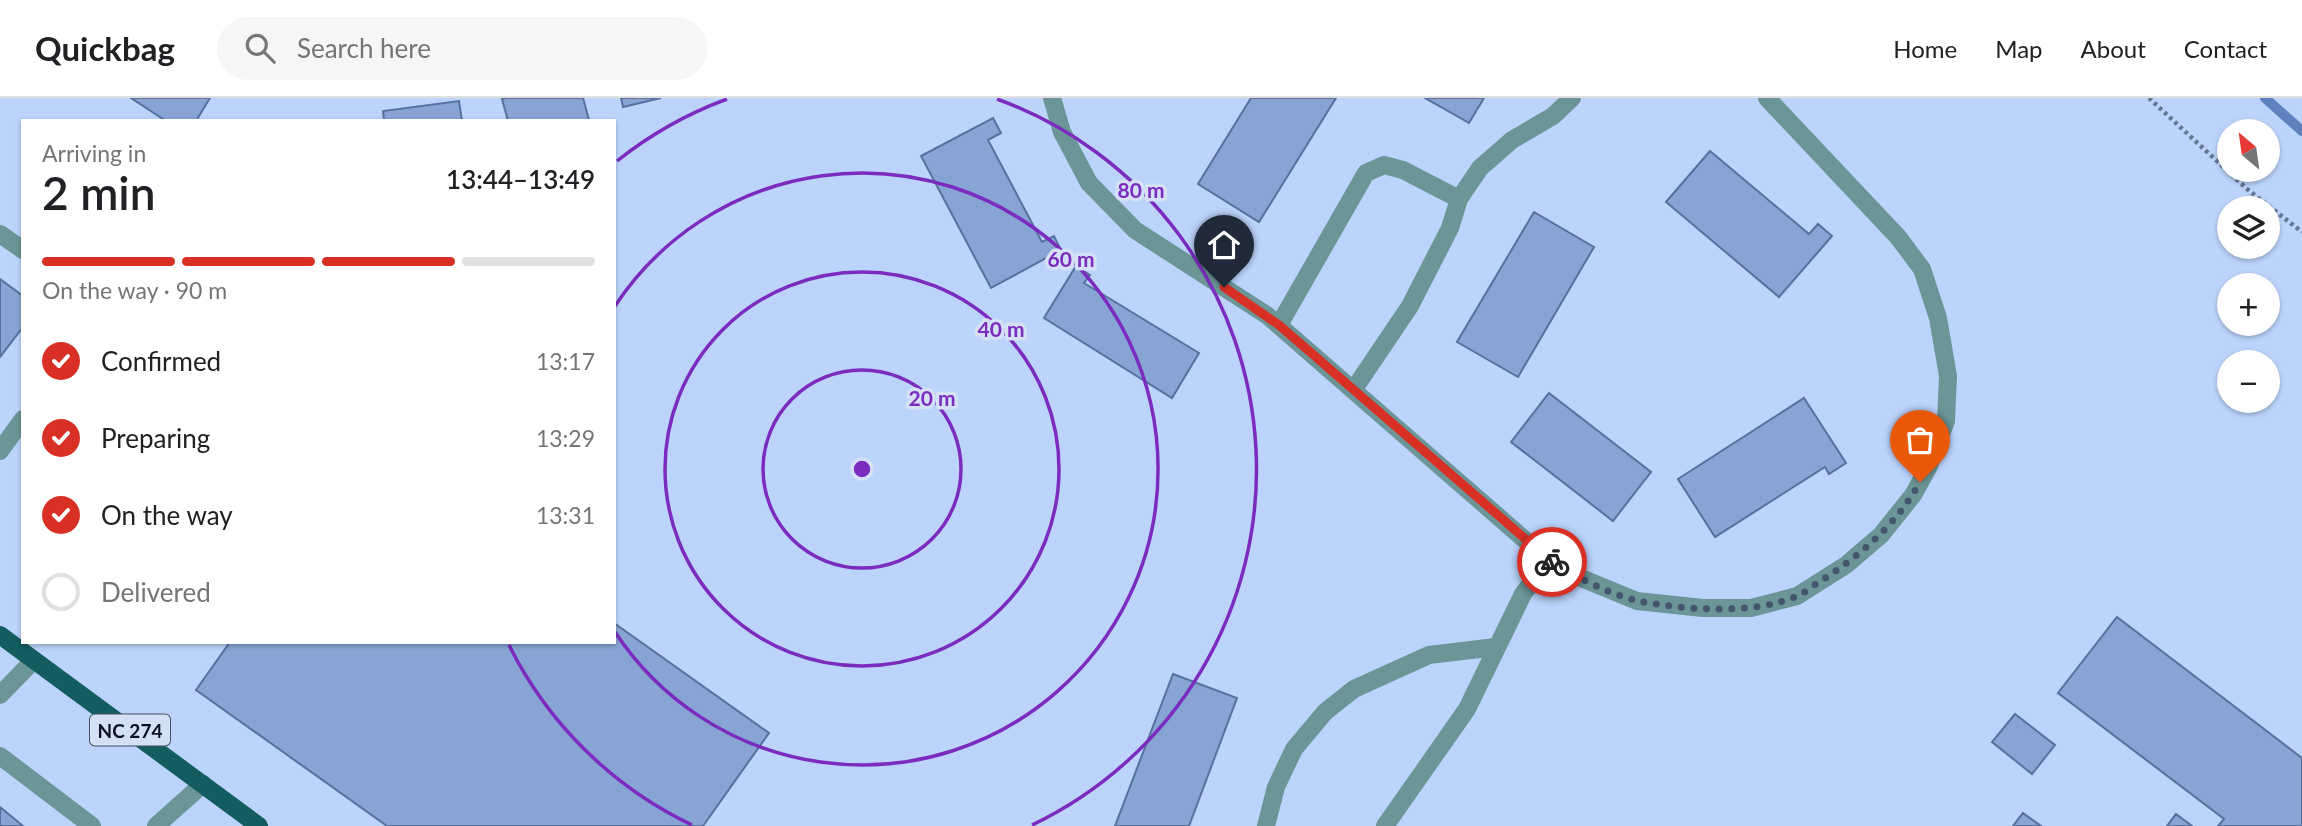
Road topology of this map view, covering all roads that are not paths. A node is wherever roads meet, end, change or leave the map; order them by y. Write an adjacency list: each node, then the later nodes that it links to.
1 (1052, 98): 7 (lane)
2 (1572, 98): 4 (lane)
3 (1767, 98): 11 (lane)
4 (1459, 199): 7 (lane); 8 (lane)
5 (0, 234): 6 (lane)
6 (21, 249)
7 (1279, 325): 8 (lane)
8 (1353, 389): 11 (lane)
9 (21, 422): 10 (lane)
10 (0, 451)
11 (1548, 560): 13 (lane)
12 (0, 635): 14 (main road, NC 274)
13 (1496, 647): 21 (lane); 22 (lane)
14 (34, 660): 15 (lane); 17 (main road, NC 274)
15 (0, 695)
16 (0, 756): 18 (lane)
17 (203, 784): 19 (lane); 20 (main road, NC 274)
18 (92, 826)
19 (156, 826)
20 (259, 826)
21 (1266, 826)
22 (1385, 826)

